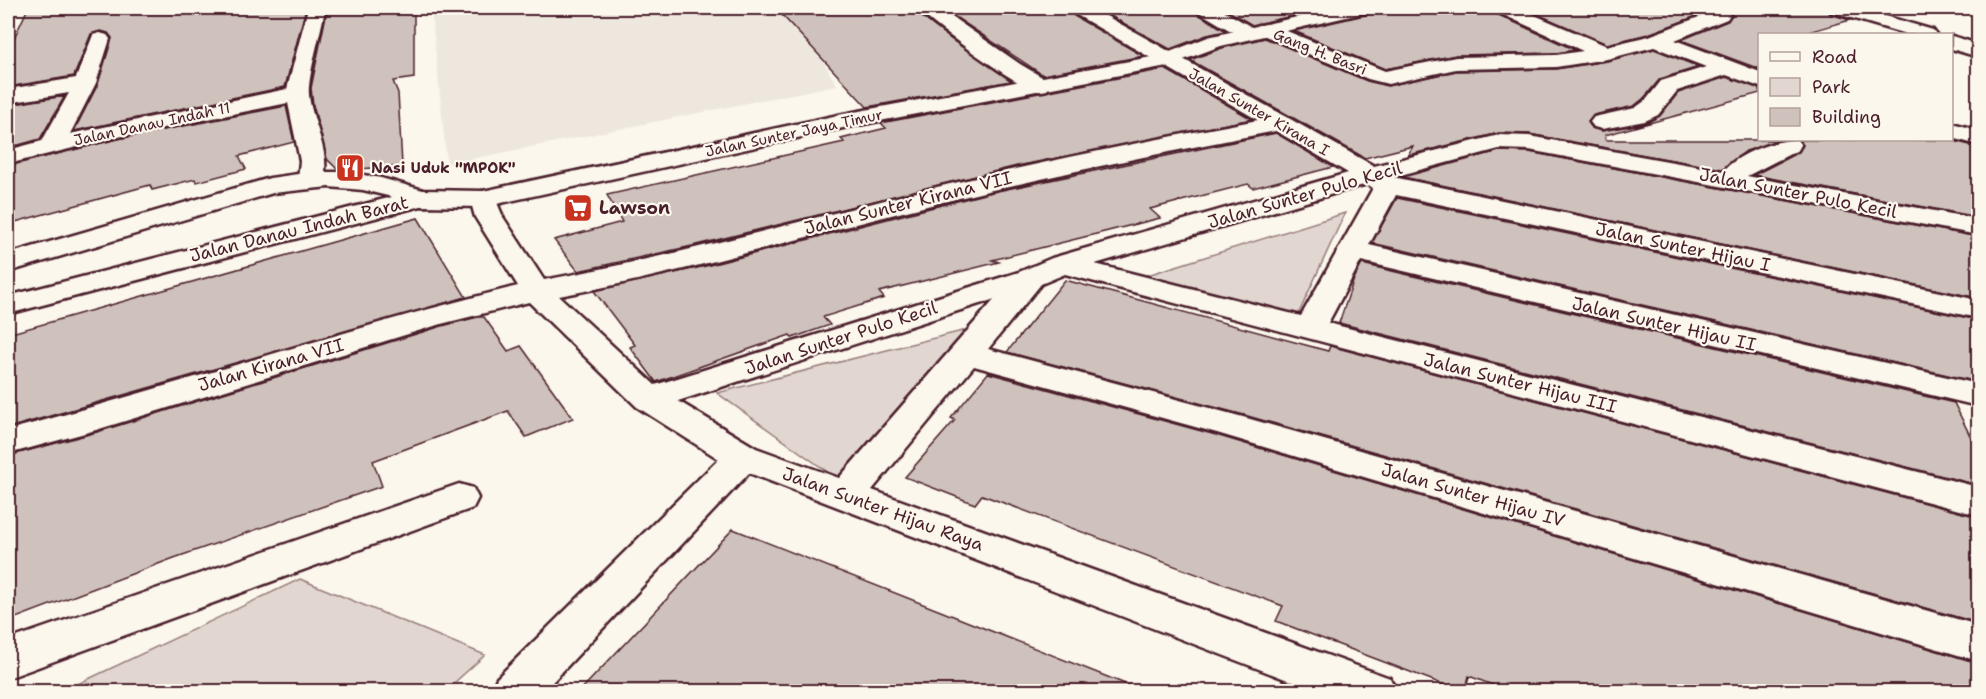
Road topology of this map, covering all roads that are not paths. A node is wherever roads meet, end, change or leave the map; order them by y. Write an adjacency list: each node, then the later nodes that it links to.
1 (319, 8): 23 (street)
2 (927, 8): 22 (street)
3 (1206, 8): 11 (street, Gang H. Basri)
4 (1361, 8): 11 (street, Jalan Sunter Jaya Timur)
5 (1504, 8): 17 (street)
6 (1696, 8): 10 (street)
7 (1743, 8): 10 (street)
8 (1838, 8): 12 (street)
9 (1082, 10): 18 (street, Jalan Sunter Kirana I)
10 (1720, 15): 14 (street)
11 (1257, 31): 17 (street, Gang H. Basri); 18 (street, Jalan Sunter Jaya Timur)
12 (1923, 33)
13 (100, 39): 21 (street)
14 (1656, 40): 17 (street); 19 (street)
15 (1953, 42): 16 (street)
16 (1978, 51)
17 (1607, 53)
18 (1167, 60): 22 (street, Jalan Sunter Jaya Timur); 26 (street, Jalan Sunter Kirana I)
19 (1725, 68): 20 (street); 25 (street)
20 (1758, 79)
21 (85, 83): 24 (street); 30 (street)
22 (1039, 85): 36 (street, Jalan Sunter Jaya Timur)
23 (297, 94): 30 (street, Jalan Danau Indah 11); 32 (street)
24 (8, 96)
25 (1602, 122)
26 (1282, 123): 33 (street, Jalan Sunter Kirana I); 42 (street, Jalan Sunter Kirana VII)
27 (1953, 130): 28 (street)
28 (1978, 138)
29 (1789, 145): 34 (street)
30 (52, 146): 31 (street, Jalan Danau Indah 11)
31 (8, 157)
32 (311, 179): 35 (street, Jalan Danau Indah Barat); 39 (street, Jalan Danau Indah Barat)
33 (1379, 180): 34 (street, Jalan Sunter Pulo Kecil); 38 (street); 40 (street, Jalan Sunter Pulo Kecil); 44 (street, Jalan Sunter Hijau I)
34 (1729, 181): 37 (street, Jalan Sunter Pulo Kecil)
35 (421, 198): 36 (street, Jalan Sunter Jaya Timur); 43 (street, Jalan Danau Indah Barat)
36 (483, 199): 42 (street, Jalan Sunter Hijau Raya)
37 (1978, 227)
38 (1351, 250): 45 (street); 47 (street, Jalan Sunter Hijau II)
39 (8, 263)
40 (1062, 264): 41 (street, Jalan Sunter Pulo Kecil); 45 (street, Jalan Sunter Hijau III)
41 (1030, 278): 46 (street); 48 (street, Jalan Sunter Pulo Kecil)
42 (536, 291): 48 (street, Jalan Sunter Hijau Raya); 49 (street, Jalan Kirana VII)
43 (8, 305)
44 (1978, 309)
45 (1309, 329): 53 (street, Jalan Sunter Hijau III)
46 (965, 353): 51 (street); 54 (street, Jalan Sunter Hijau IV)
47 (1978, 395)
48 (648, 399): 50 (street, Jalan Sunter Hijau Raya)
49 (8, 442)
50 (743, 457): 51 (street, Jalan Sunter Hijau Raya); 56 (street)
51 (846, 495): 57 (street, Jalan Sunter Hijau Raya)
52 (459, 498): 55 (street)
53 (1978, 501)
54 (1978, 643)
55 (8, 659)
56 (513, 692)
57 (1374, 692)

